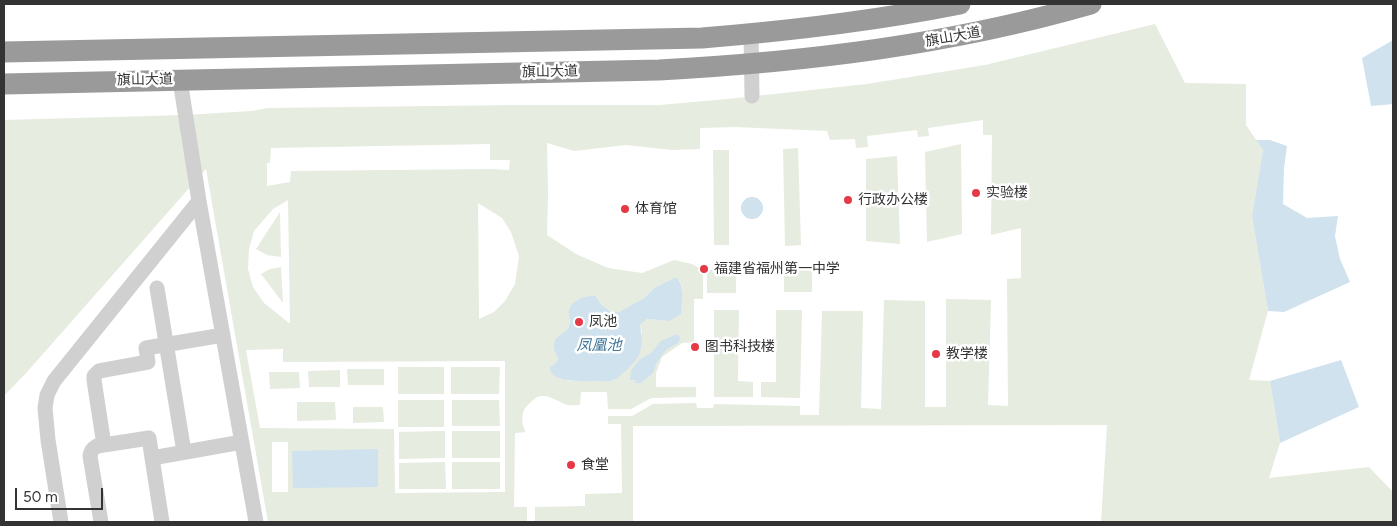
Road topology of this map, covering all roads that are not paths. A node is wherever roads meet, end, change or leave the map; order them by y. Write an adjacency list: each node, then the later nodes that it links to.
1 (960, 4): 3 (highway)
2 (1091, 4): 7 (highway, 旗山大道)
3 (751, 34): 5 (highway); 7 (street)
4 (4, 40): 5 (highway)
5 (139, 49): 6 (highway)
6 (4, 52)
7 (752, 64): 8 (highway, 旗山大道); 12 (street)
8 (180, 80): 9 (highway, 旗山大道); 13 (street)
9 (27, 83): 10 (highway, 旗山大道); 11 (highway)
10 (4, 84)
11 (4, 96)
12 (752, 96)
13 (199, 201): 15 (street); 21 (street)
14 (158, 288): 16 (street)
15 (223, 335): 16 (street); 17 (street)
16 (167, 345): 18 (street); 19 (street)
17 (242, 442): 19 (street); 24 (street)
18 (104, 445): 20 (street); 22 (street)
19 (184, 452): 20 (street)
20 (152, 458): 23 (street)
21 (61, 522)
22 (100, 522)
23 (162, 522)
24 (256, 522)

